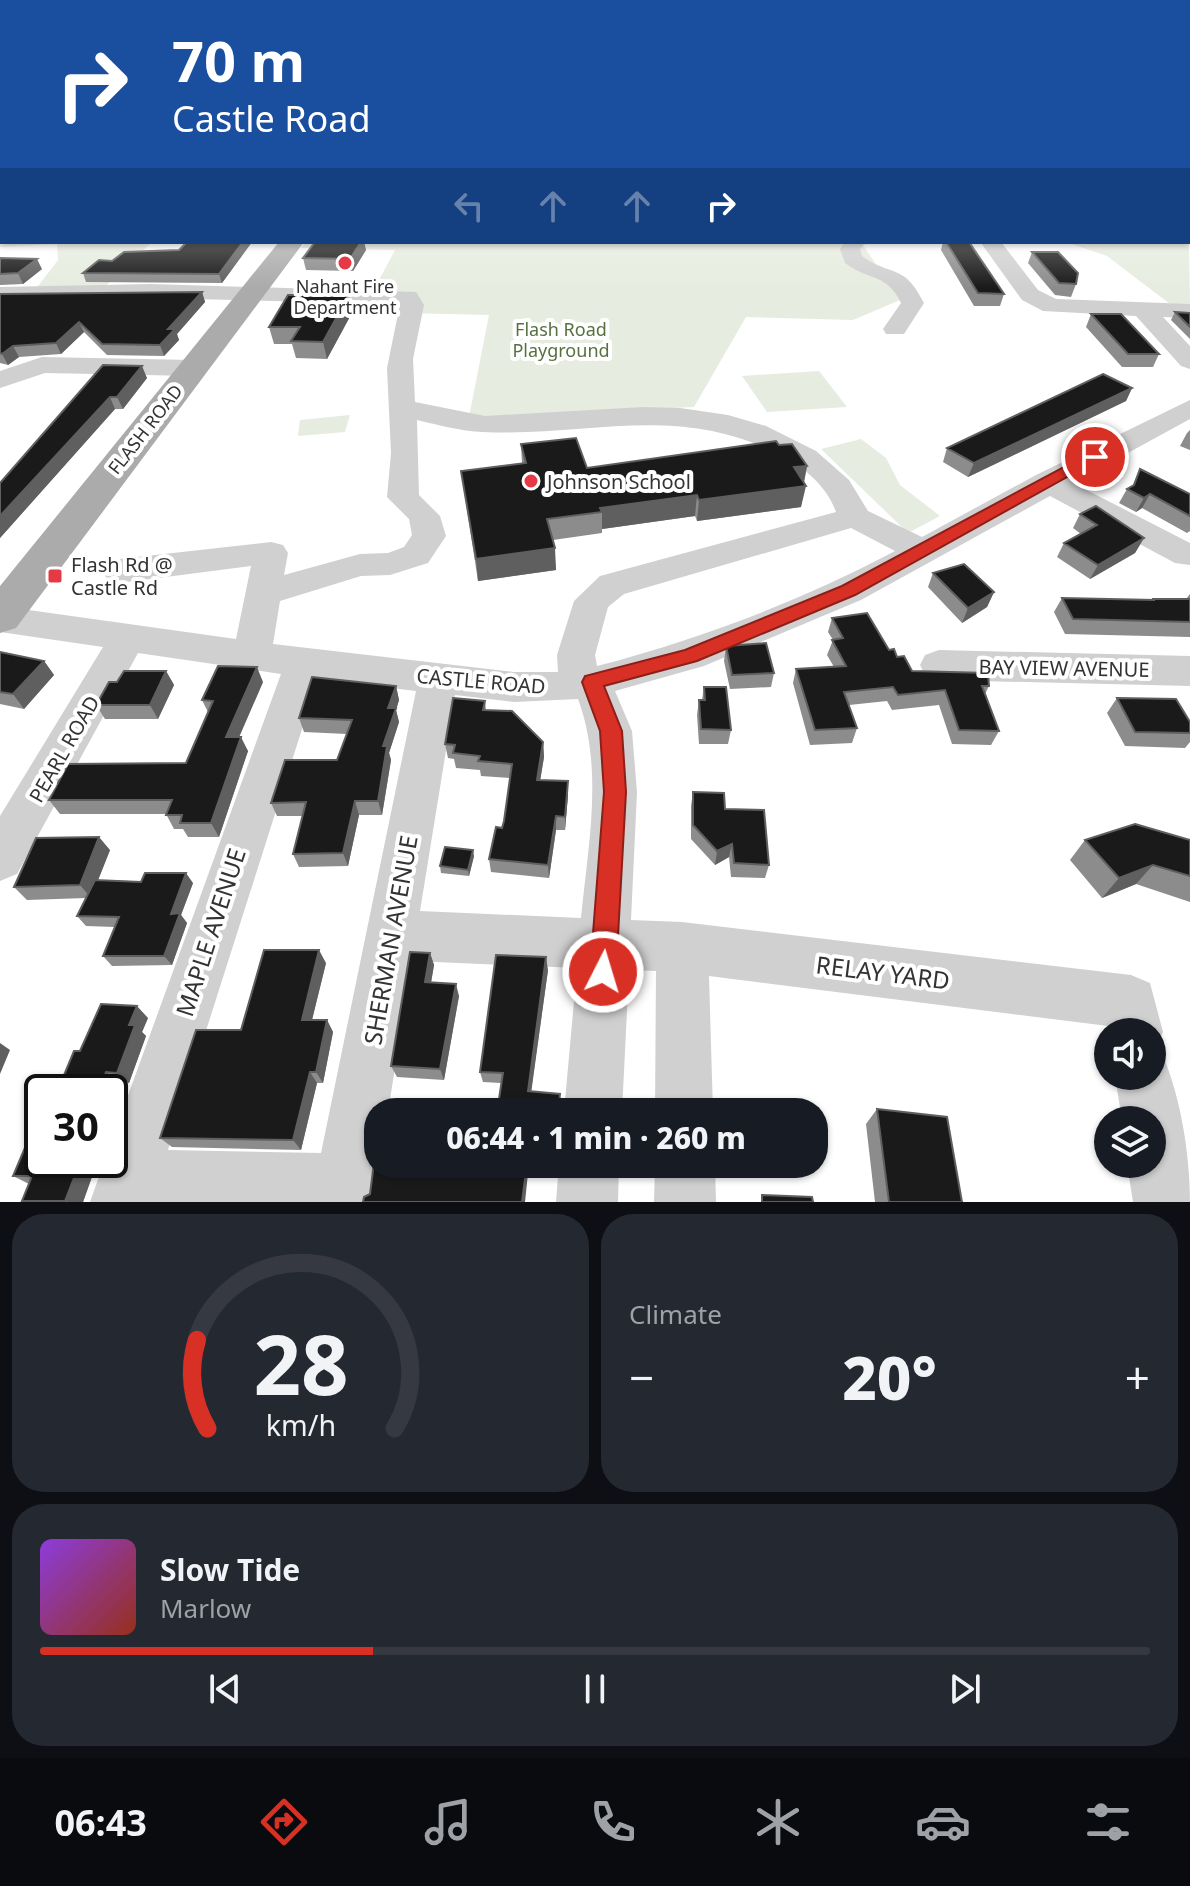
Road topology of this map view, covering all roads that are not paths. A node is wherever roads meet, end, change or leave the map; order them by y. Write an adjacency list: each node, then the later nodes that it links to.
1 (290, 244): 5 (main road, FLASH ROAD)
2 (854, 244): 8 (street)
3 (992, 244): 6 (street)
4 (0, 294): 5 (street)
5 (250, 294): 10 (main road, FLASH ROAD); 12 (street)
6 (1143, 310): 7 (street); 9 (street)
7 (1190, 311)
8 (895, 329)
9 (1190, 361)
10 (193, 368): 11 (street); 20 (main road, FLASH ROAD)
11 (0, 380)
12 (402, 407): 15 (street); 19 (street)
13 (1190, 408): 14 (street, CASTLE ROAD)
14 (1047, 482): 16 (street, CASTLE ROAD); 17 (street)
15 (854, 517): 16 (street); 27 (street)
16 (922, 551): 27 (street, CASTLE ROAD)
17 (1187, 555)
18 (119, 571): 19 (street)
19 (264, 593): 22 (street)
20 (0, 618): 21 (street, CASTLE ROAD)
21 (127, 639): 22 (street, CASTLE ROAD); 28 (street, PEARL ROAD)
22 (252, 656): 23 (street, CASTLE ROAD)
23 (304, 663): 26 (street, CASTLE ROAD); 38 (street, MAPLE AVENUE)
24 (939, 665): 25 (street, BAY VIEW AVENUE)
25 (1190, 671)
26 (438, 678): 27 (street, CASTLE ROAD); 29 (street, SHERMAN AVENUE)
27 (586, 683): 30 (street)
28 (2, 852)
29 (391, 935): 30 (street, RELAY YARD); 39 (street, SHERMAN AVENUE)
30 (605, 944): 31 (street, RELAY YARD); 33 (street)
31 (682, 947): 32 (street, RELAY YARD); 34 (street)
32 (1134, 1018)
33 (594, 1098)
34 (684, 1098)
35 (588, 1178): 40 (street)
36 (685, 1178): 41 (street)
37 (1160, 1178): 42 (street)
38 (124, 1191): 39 (street)
39 (344, 1193)
40 (587, 1202)
41 (685, 1202)
42 (1164, 1202)

